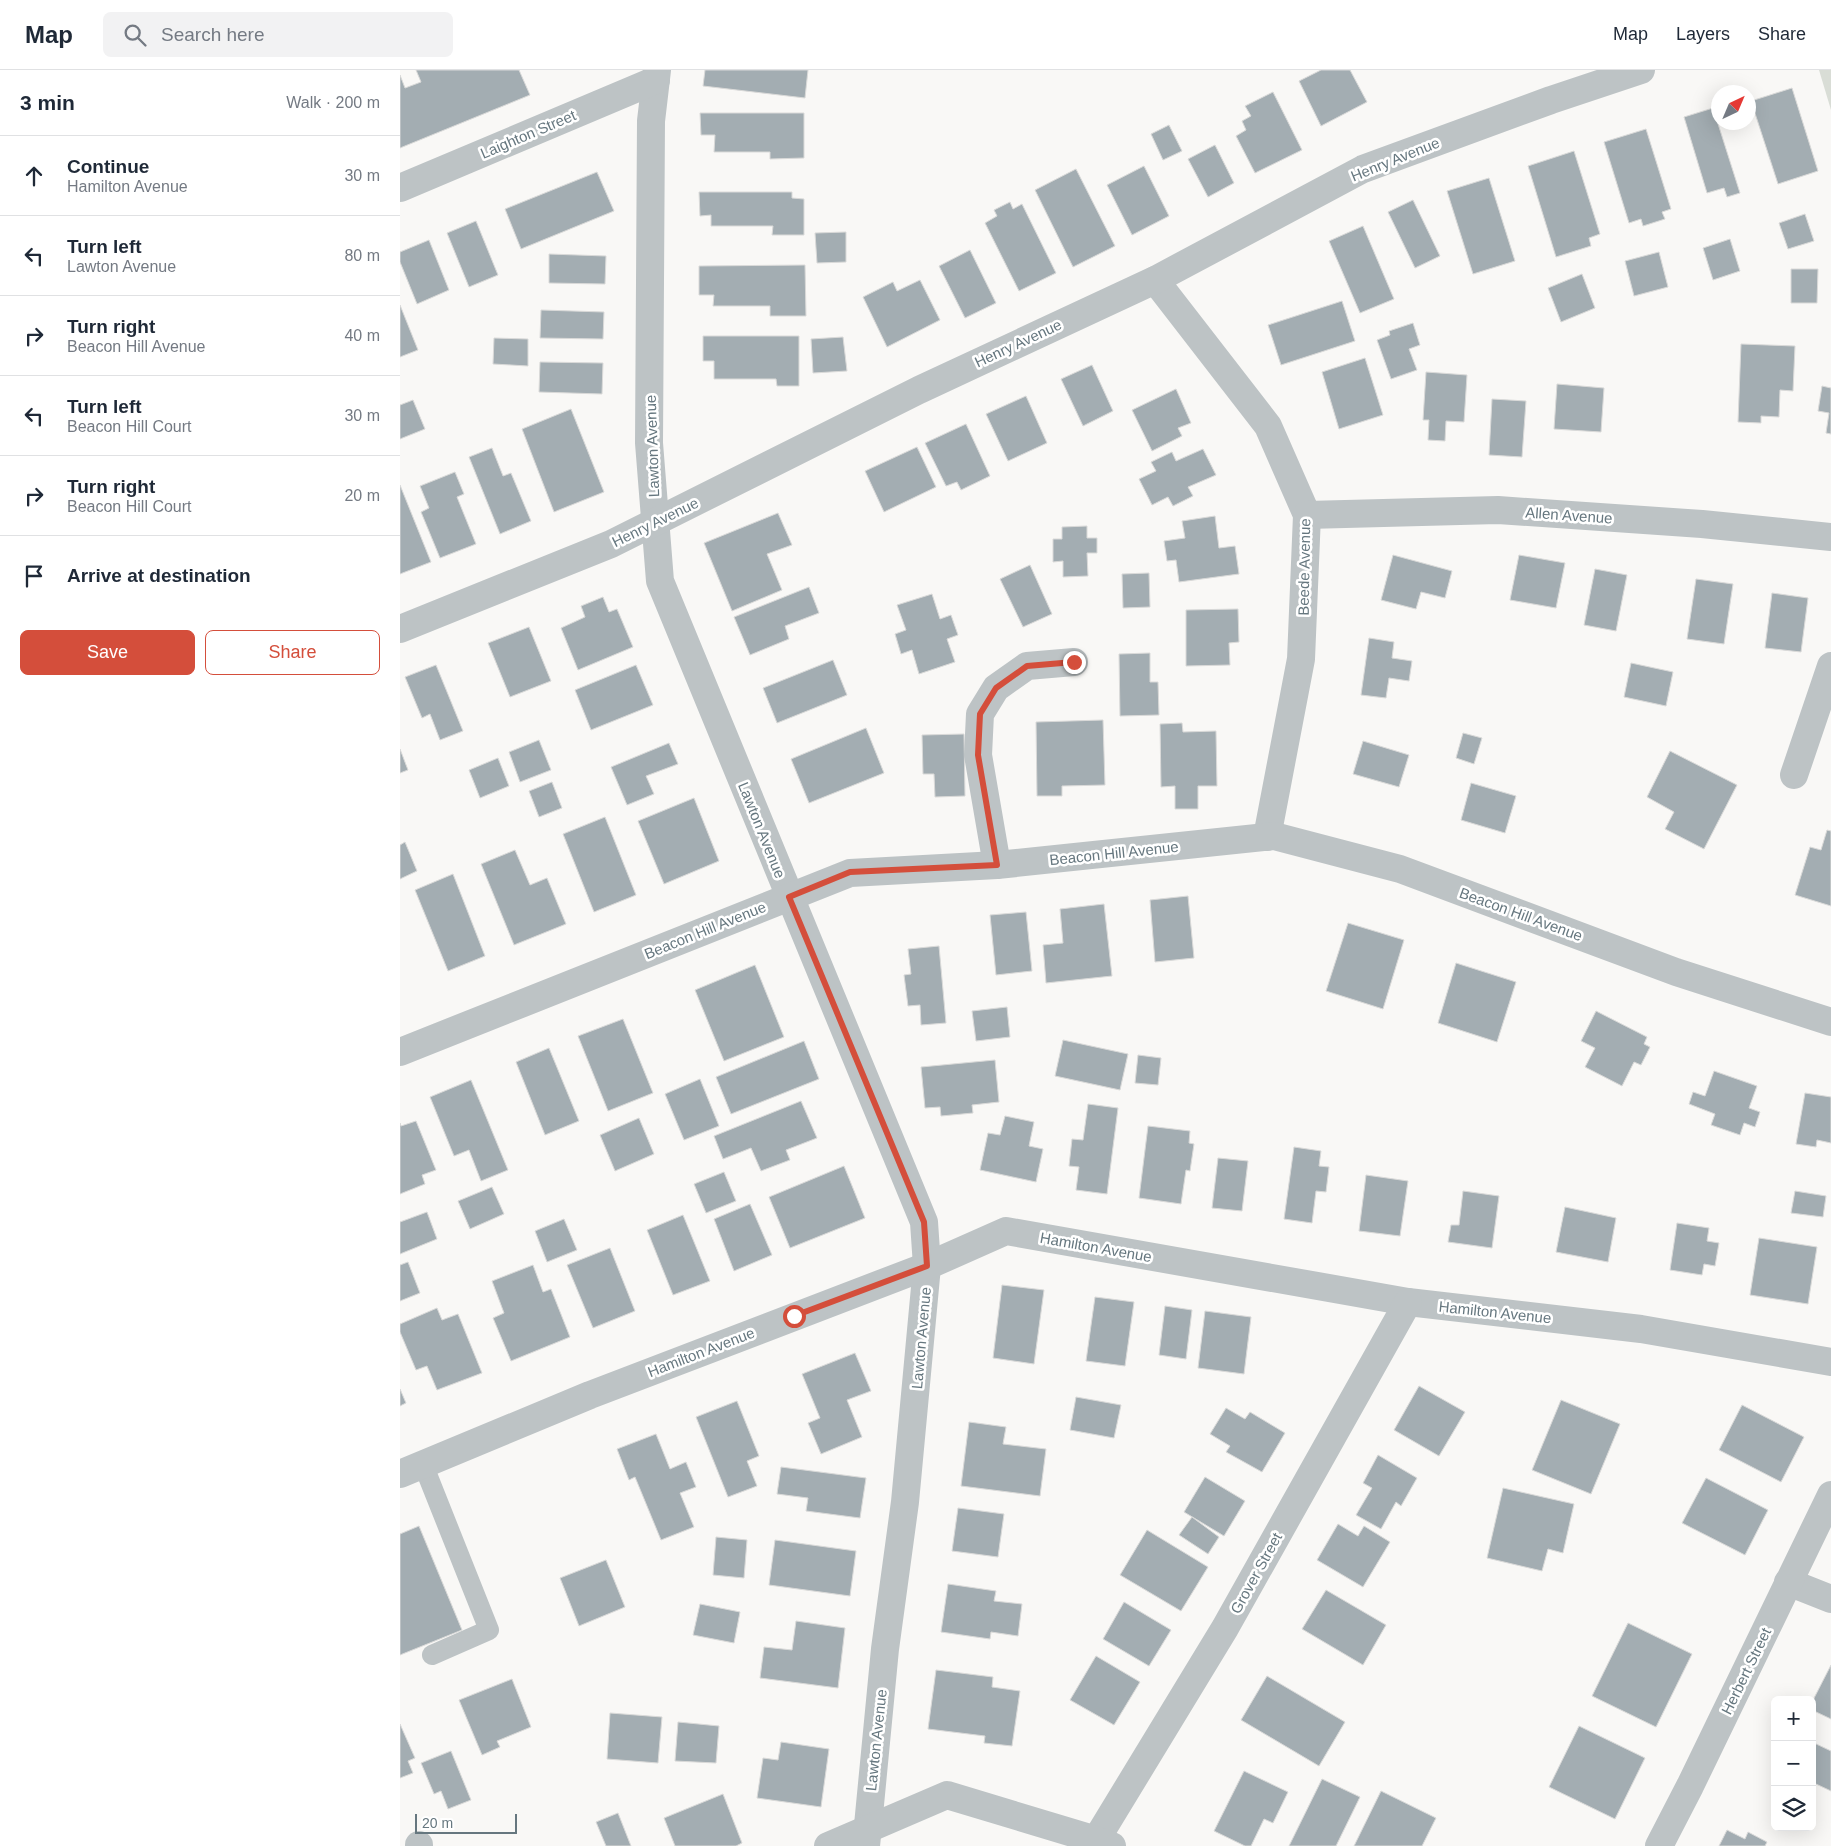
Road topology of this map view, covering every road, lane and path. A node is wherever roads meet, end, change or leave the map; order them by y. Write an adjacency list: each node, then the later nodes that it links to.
1 (1632, 72): 4 (street, Henry Avenue)
2 (656, 75): 3 (street, Laighton Street); 6 (street, Lawton Avenue)
3 (400, 188)
4 (1155, 280): 5 (street, Beede Avenue); 6 (street, Henry Avenue)
5 (1307, 515): 7 (street, Allen Avenue); 12 (street, Beede Avenue)
6 (656, 522): 8 (street, Henry Avenue); 14 (street, Lawton Avenue)
7 (1831, 538)
8 (400, 629)
9 (1074, 662): 13 (street)
10 (1831, 666): 11 (street)
11 (1794, 775)
12 (1267, 837): 13 (street, Beacon Hill Avenue); 15 (street, Beacon Hill Avenue)
13 (997, 865): 14 (street, Beacon Hill Avenue)
14 (789, 897): 16 (street, Beacon Hill Avenue); 17 (street, Lawton Avenue)
15 (1831, 1022)
16 (400, 1052)
17 (927, 1266): 18 (street, Hamilton Avenue); 20 (street, Hamilton Avenue); 25 (street, Lawton Avenue)
18 (1408, 1302): 19 (street, Hamilton Avenue); 26 (street, Grover Street)
19 (1831, 1362)
20 (412, 1469): 24 (lane)
21 (1831, 1494): 22 (street, Herbert Street)
22 (1788, 1582): 23 (street); 28 (street, Herbert Street)
23 (1831, 1599)
24 (432, 1655)
25 (866, 1837): 26 (street); 27 (street)
26 (1104, 1843)
27 (828, 1846)
28 (1659, 1846)

